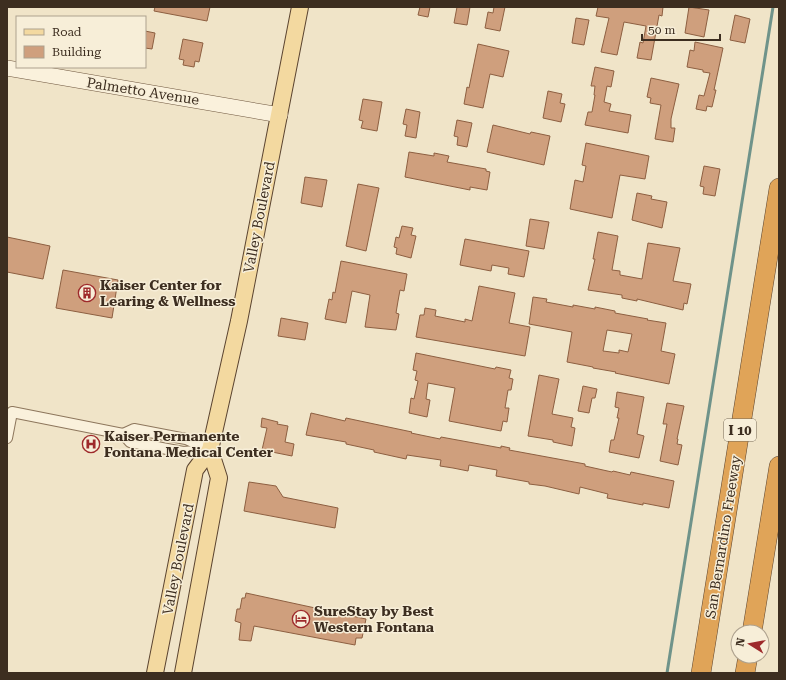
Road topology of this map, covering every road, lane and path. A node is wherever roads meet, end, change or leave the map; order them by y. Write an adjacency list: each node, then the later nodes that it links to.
1 (300, 7): 3 (main road, Valley Boulevard)
2 (7, 68): 3 (street, Palmetto Avenue)
3 (280, 115): 6 (main road, Valley Boulevard)
4 (779, 188): 13 (highway, San Bernardino Freeway / I 10)
5 (7, 438): 6 (street)
6 (210, 450): 11 (main road, Valley Boulevard); 12 (main road, Valley Boulevard)
7 (779, 466): 8 (highway)
8 (762, 571): 9 (highway); 10 (highway)
9 (753, 624)
10 (757, 624)
11 (155, 673)
12 (182, 673)
13 (701, 673)

